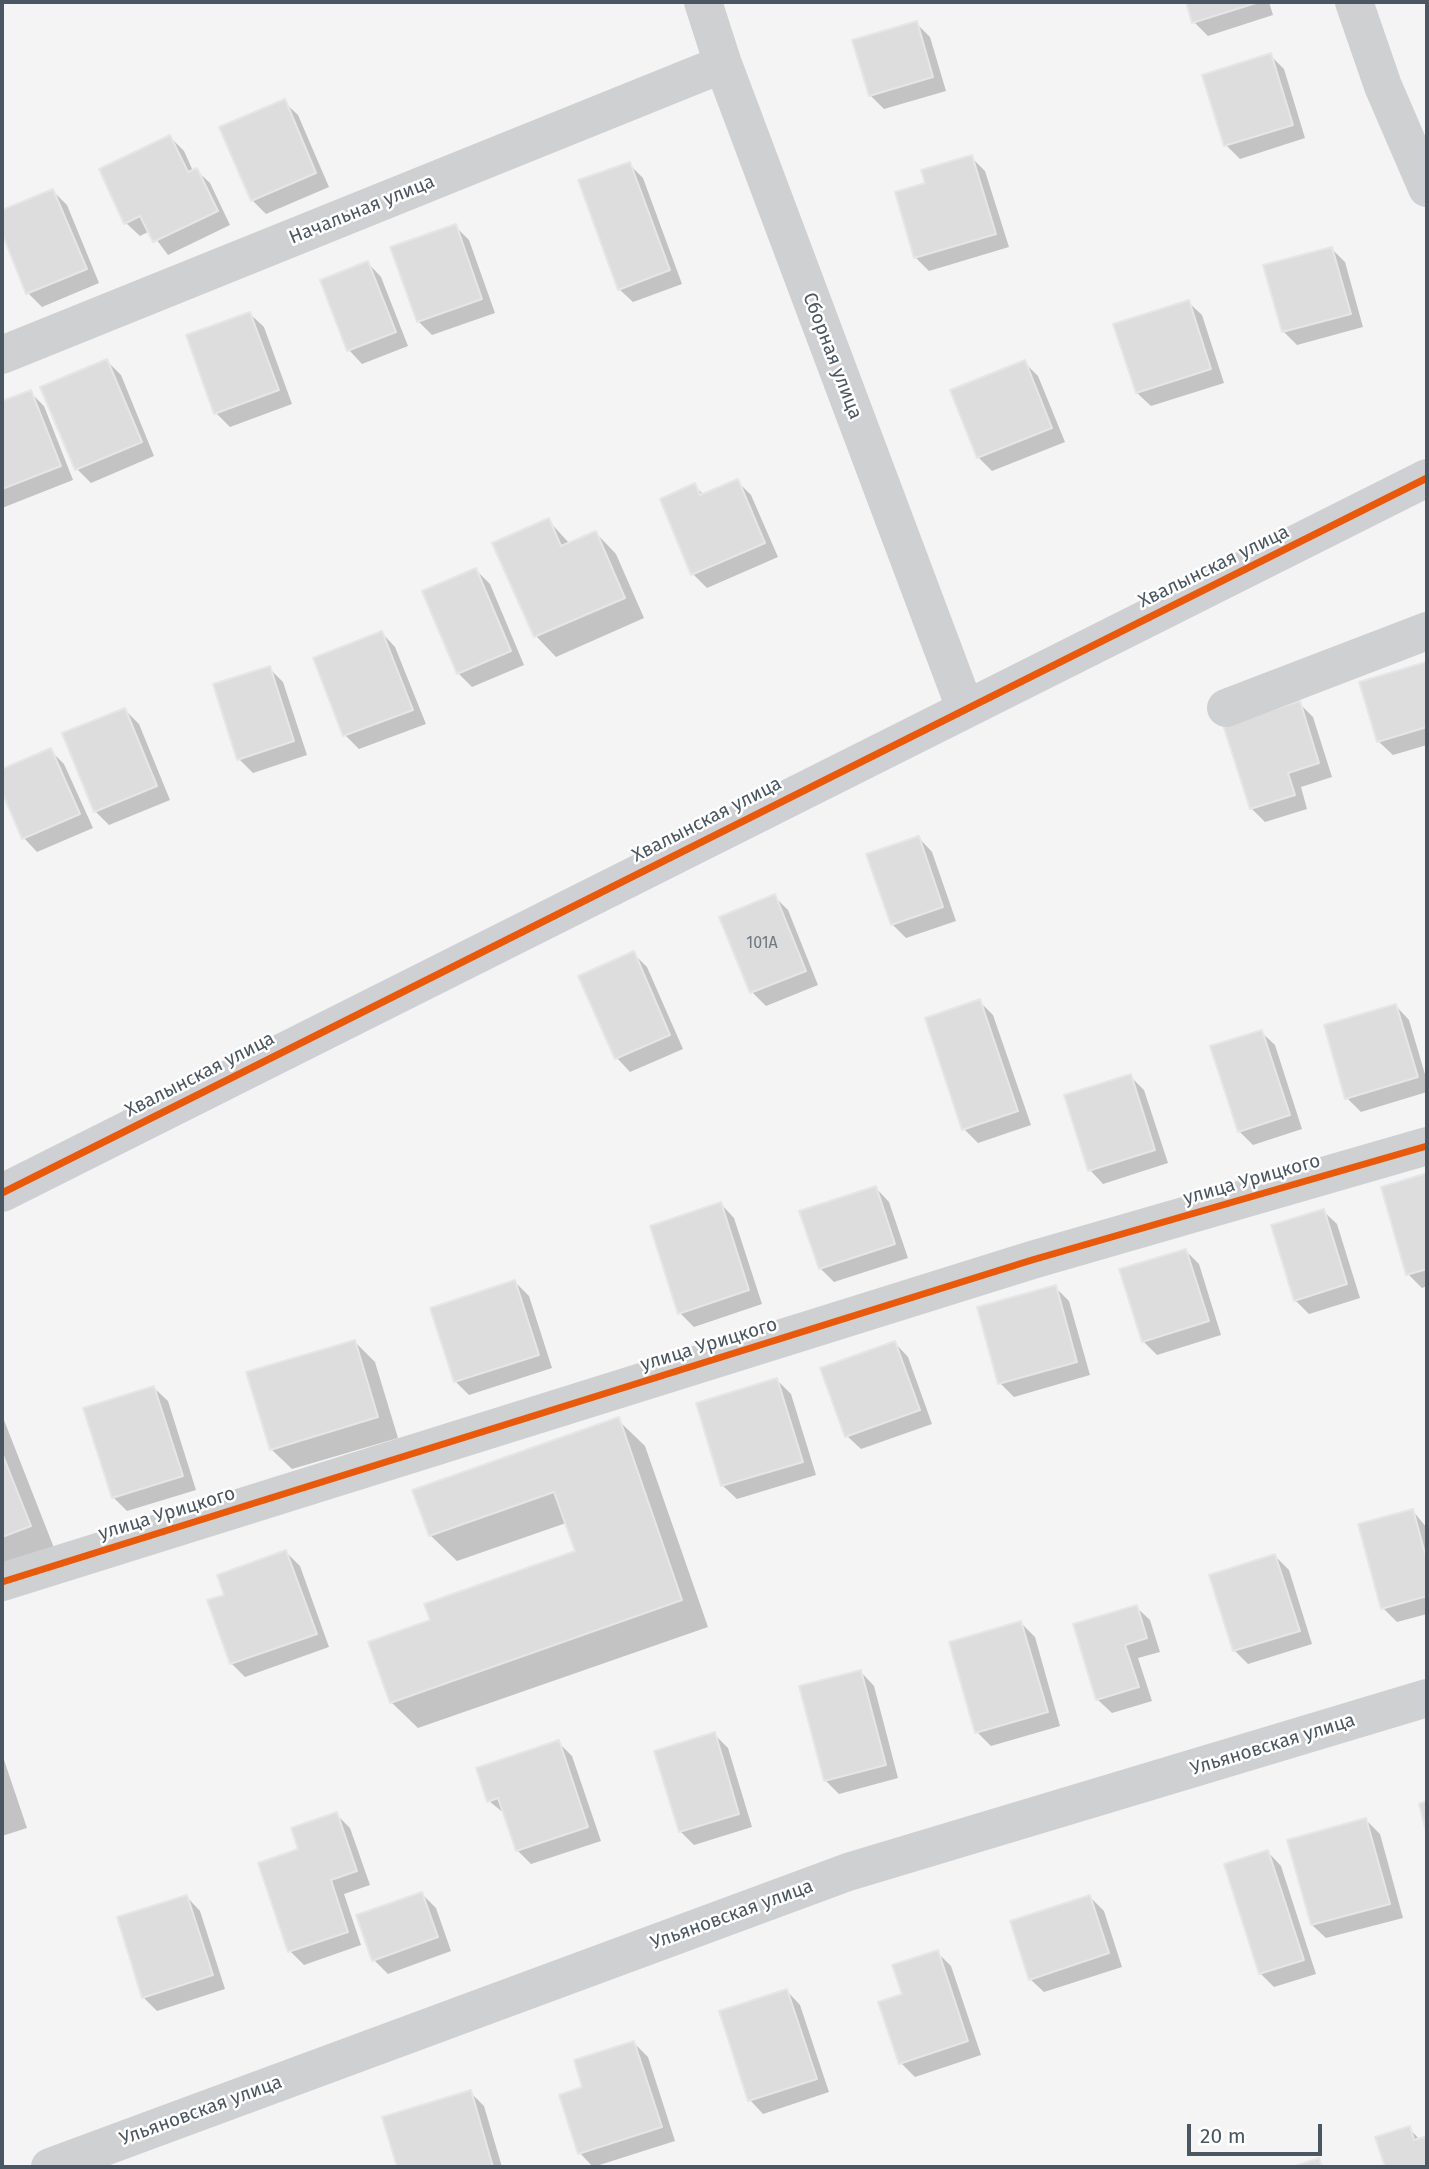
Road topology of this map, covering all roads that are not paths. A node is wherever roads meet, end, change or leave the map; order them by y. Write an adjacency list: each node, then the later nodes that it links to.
1 (703, 2): 3 (street, Сборная улица)
2 (1354, 2): 4 (street)
3 (723, 64): 5 (street, Начальная улица); 8 (street, Сборная улица)
4 (1427, 188)
5 (2, 355)
6 (1427, 478): 8 (street, Хвалынская улица)
7 (1427, 631): 9 (street)
8 (965, 708): 11 (street, Хвалынская улица)
9 (1226, 708)
10 (1427, 1146): 12 (street, улица Урицкого)
11 (2, 1193)
12 (2, 1582)
13 (1427, 1698): 14 (street, Ульяновская улица)
14 (50, 2167)

